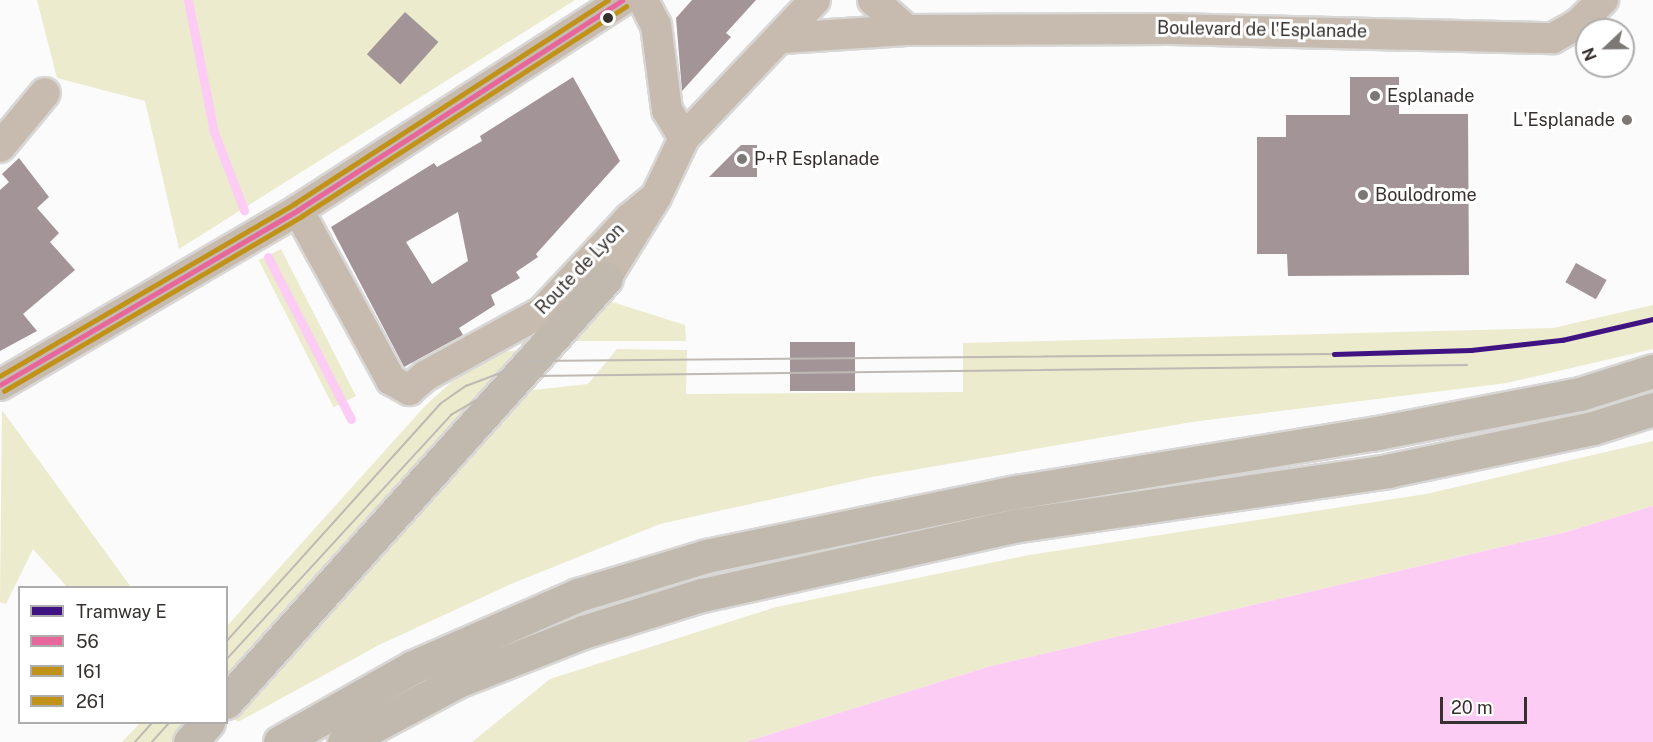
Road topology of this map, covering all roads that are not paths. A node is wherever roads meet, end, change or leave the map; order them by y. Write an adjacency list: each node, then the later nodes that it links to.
1 (622, 0): 12 (street)
2 (643, 0): 9 (street)
3 (815, 0): 7 (street, Route de Lyon)
4 (873, 0): 6 (street)
5 (1603, 0): 6 (street, Boulevard de l'Esplanade)
6 (907, 30): 7 (street, Boulevard de l'Esplanade)
7 (783, 38): 9 (street, Route de Lyon)
8 (45, 93): 10 (street)
9 (684, 138): 11 (street, Route de Lyon)
10 (0, 147)
11 (656, 197): 12 (street, Route de Lyon); 13 (street, Route de Lyon)
12 (298, 210): 15 (street)
13 (606, 278): 17 (highway)
14 (1653, 371): 20 (highway)
15 (0, 385)
16 (1653, 409): 21 (highway)
17 (228, 700)
18 (207, 724): 19 (highway)
19 (190, 742)
20 (280, 742)
21 (344, 742)

